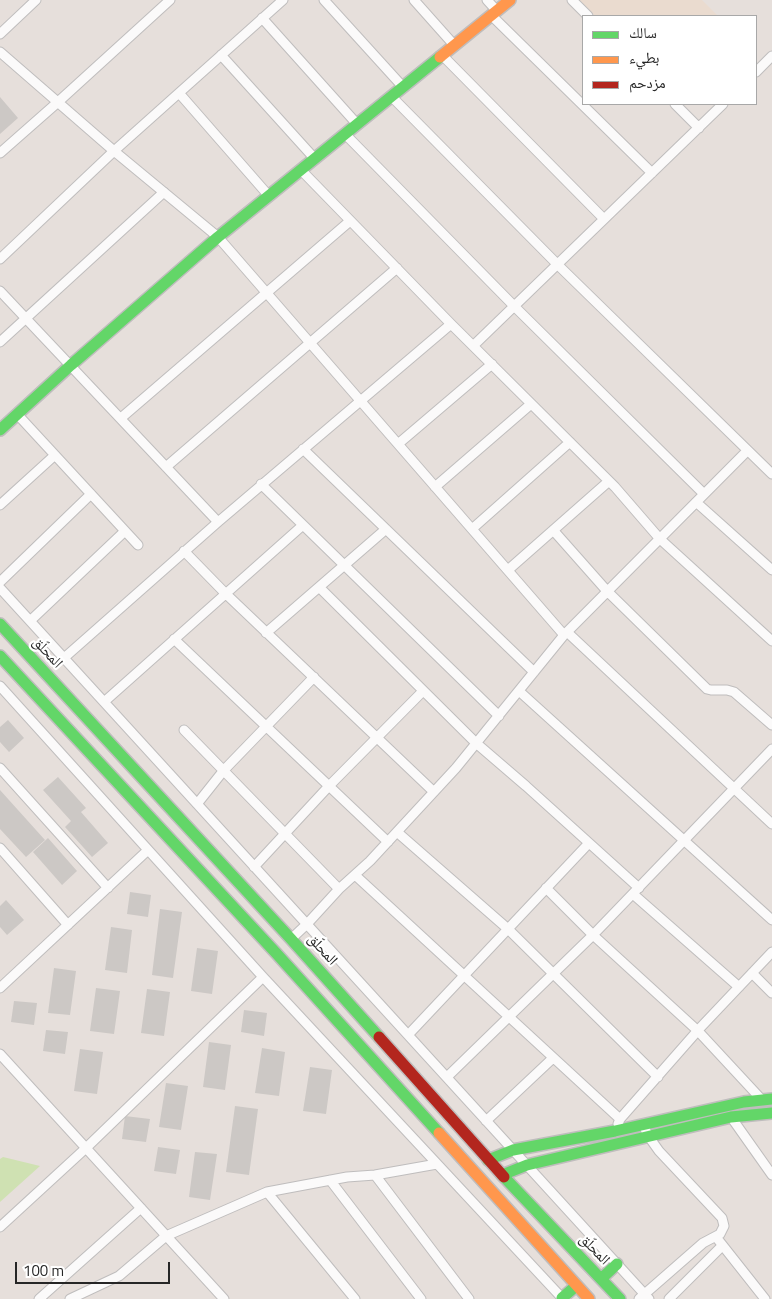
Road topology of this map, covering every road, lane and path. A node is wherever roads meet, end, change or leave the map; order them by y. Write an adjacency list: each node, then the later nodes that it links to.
1 (36, 0): 12 (street)
2 (170, 0): 22 (street)
3 (283, 0): 11 (street)
4 (324, 0): 19 (street)
5 (414, 0): 13 (street)
6 (487, 0): 9 (street)
7 (510, 0): 9 (main road)
8 (572, 0): 10 (street)
9 (494, 13): 13 (main road); 23 (street)
10 (587, 15)
11 (262, 18): 15 (street); 27 (street)
12 (0, 34)
13 (454, 45): 16 (main road)
14 (0, 52): 22 (street)
15 (221, 55): 20 (street); 32 (street)
16 (442, 55): 19 (main road); 37 (street)
17 (772, 56): 18 (street)
18 (757, 71)
19 (403, 87): 21 (main road)
20 (179, 93): 30 (street); 36 (street)
21 (391, 96): 27 (main road); 41 (street)
22 (58, 102): 30 (street); 31 (street)
23 (582, 102)
24 (585, 105): 34 (street)
25 (676, 105): 28 (street)
26 (722, 105): 28 (street)
27 (357, 124): 29 (main road)
28 (698, 128): 34 (street)
29 (345, 134): 32 (main road); 45 (street)
30 (114, 151): 35 (street); 40 (street)
31 (0, 153)
32 (315, 159): 33 (main road)
33 (301, 170): 36 (main road); 38 (street)
34 (652, 173): 37 (street)
35 (164, 192): 39 (street); 46 (street)
36 (269, 196): 39 (main road)
37 (604, 220): 41 (street)
38 (350, 221): 42 (street); 44 (street)
39 (218, 238): 44 (street); 52 (main road)
40 (0, 258)
41 (558, 264): 45 (street); 61 (street)
42 (397, 268): 47 (street); 49 (street)
43 (0, 291): 46 (street)
44 (267, 293): 49 (street); 56 (street)
45 (514, 306): 50 (street); 69 (street)
46 (26, 318): 48 (street); 52 (street)
47 (451, 324): 50 (street); 53 (street)
48 (0, 342)
49 (310, 342): 53 (street); 63 (street)
50 (473, 346): 51 (street)
51 (492, 364): 54 (street); 59 (street)
52 (71, 365): 55 (main road); 56 (street)
53 (360, 401): 59 (street); 60 (street)
54 (532, 404): 58 (street); 67 (street)
55 (17, 414): 57 (main road); 62 (street)
56 (121, 418): 63 (street)
57 (0, 430)
58 (570, 442): 65 (street); 75 (street)
59 (398, 444): 67 (street)
60 (303, 449): 66 (street); 74 (street)
61 (747, 451): 64 (street); 69 (street)
62 (55, 455): 68 (street); 71 (street)
63 (166, 467): 72 (street)
64 (772, 474)
65 (609, 481): 76 (street); 78 (street)
66 (261, 484): 72 (street); 73 (street)
67 (436, 487): 75 (street)
68 (92, 494): 77 (street); 84 (street)
69 (704, 494): 70 (street)
70 (696, 502): 78 (street); 83 (street)
71 (0, 505)
72 (218, 522): 80 (street)
73 (303, 525): 81 (street); 88 (street)
74 (386, 529): 81 (street); 97 (street)
75 (472, 529): 82 (street)
76 (553, 530): 82 (street); 87 (street)
77 (125, 531): 79 (street); 89 (street)
78 (660, 539): 87 (street); 94 (street)
79 (138, 545)
80 (184, 551): 88 (street); 96 (street)
81 (344, 565): 85 (street); 103 (street)
82 (508, 570): 92 (street)
83 (772, 570)
84 (0, 582)
85 (318, 587): 91 (street); 100 (street)
86 (0, 588): 89 (street)
87 (607, 591): 92 (street); 104 (street)
88 (225, 593): 91 (street); 93 (street)
89 (30, 621): 96 (street)
90 (0, 624): 135 (main road, المحلّق)
91 (266, 633): 98 (street)
92 (565, 633): 97 (street); 113 (street)
93 (174, 639): 102 (street); 105 (street)
94 (772, 641)
95 (0, 656): 176 (main road)
96 (64, 658): 102 (street)
97 (534, 672): 101 (street)
98 (314, 678): 105 (street); 107 (street)
99 (0, 686): 123 (street)
100 (424, 690): 107 (street); 108 (street)
101 (519, 690): 103 (street); 119 (street)
102 (104, 702): 115 (street)
103 (498, 716): 108 (street)
104 (772, 725)
105 (267, 727): 111 (street); 112 (street)
106 (184, 730): 111 (street)
107 (377, 737): 112 (street); 114 (street)
108 (476, 743): 114 (street); 121 (street)
109 (772, 748): 113 (street)
110 (0, 768): 126 (street)
111 (224, 770): 115 (street); 118 (street)
112 (329, 786): 118 (street); 120 (street)
113 (734, 788): 116 (street); 119 (street)
114 (434, 792): 117 (street)
115 (197, 804): 124 (street)
116 (772, 824)
117 (398, 832): 120 (street); 133 (street)
118 (283, 834): 124 (street); 128 (street)
119 (684, 841): 129 (street); 130 (street)
120 (388, 842): 125 (street)
121 (589, 843): 127 (street); 129 (street)
122 (0, 848): 132 (street)
123 (148, 850): 126 (street); 140 (street)
124 (254, 867): 131 (street)
125 (355, 874): 128 (street); 139 (street)
126 (108, 888): 132 (street)
127 (546, 888): 133 (street); 134 (street)
128 (339, 889): 131 (street)
129 (636, 891): 134 (street); 141 (street)
130 (772, 920)
131 (307, 924): 135 (street); 146 (street)
132 (68, 925): 142 (street)
133 (508, 929): 138 (street); 139 (street)
134 (593, 936): 138 (street); 145 (street)
135 (291, 939): 161 (main road, المحلّق)
136 (772, 952): 137 (street)
137 (752, 973): 141 (street); 143 (street)
138 (554, 974): 144 (street); 149 (street)
139 (465, 975): 144 (street); 146 (street)
140 (263, 977): 159 (street); 162 (street)
141 (739, 987): 145 (street)
142 (0, 988)
143 (772, 993)
144 (509, 1017): 148 (street); 150 (street)
145 (698, 1031): 149 (street); 151 (street)
146 (408, 1035): 150 (street)
147 (0, 1054): 159 (street)
148 (553, 1058): 154 (street); 155 (street)
149 (658, 1076): 154 (street)
150 (447, 1077): 155 (street)
151 (767, 1099): 156 (main road)
152 (772, 1113): 153 (main road)
153 (731, 1116): 158 (main road); 166 (street)
154 (620, 1119): 157 (street)
155 (486, 1121): 160 (street)
156 (644, 1125): 157 (main road); 158 (street)
157 (615, 1131): 160 (main road)
158 (649, 1137): 163 (main road); 172 (street)
159 (86, 1148): 169 (street); 170 (street)
160 (514, 1150): 161 (main road); 163 (street)
161 (488, 1160): 165 (main road, المحلّق)
162 (438, 1164): 164 (street); 184 (street)
163 (526, 1164): 165 (main road); 174 (street)
164 (375, 1175): 167 (street); 183 (street)
165 (502, 1175): 175 (main road, المحلّق)
166 (772, 1175)
167 (330, 1180): 168 (street); 182 (street)
168 (267, 1192): 171 (street); 181 (street)
169 (141, 1208): 171 (street); 178 (street)
170 (0, 1227)
171 (166, 1236): 179 (street); 180 (street)
172 (716, 1237): 173 (street); 177 (street)
173 (722, 1246): 187 (street); 188 (street)
174 (617, 1264): 175 (main road); 177 (street)
175 (601, 1279): 186 (main road, المحلّق)
176 (576, 1286): 184 (main road); 185 (main road)
177 (644, 1297)
178 (39, 1299)
179 (70, 1299)
180 (224, 1299)
181 (355, 1299)
182 (421, 1299)
183 (469, 1299)
184 (563, 1299)
185 (589, 1299)
186 (620, 1299)
187 (669, 1299)
188 (765, 1299)

